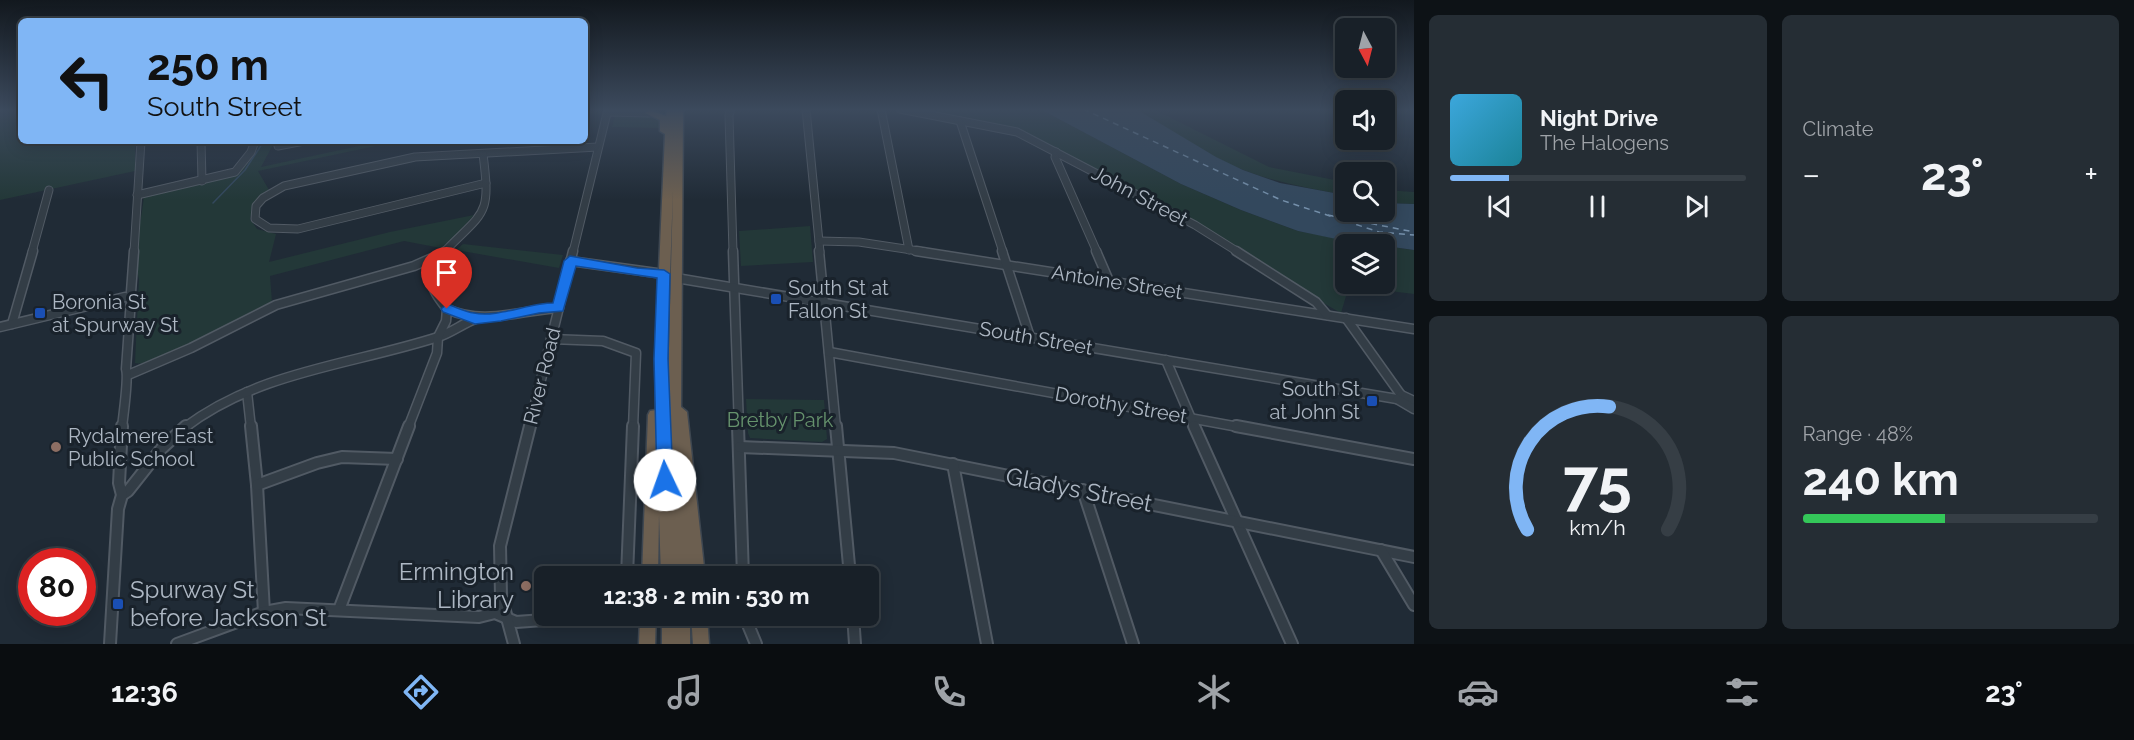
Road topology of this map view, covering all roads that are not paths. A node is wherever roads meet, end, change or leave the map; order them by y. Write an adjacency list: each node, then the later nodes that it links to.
1 (600, 139): 15 (street, River Road)
2 (665, 139): 16 (highway)
3 (669, 139): 16 (highway)
4 (677, 139): 30 (highway)
5 (731, 139): 32 (street)
6 (809, 139): 23 (street)
7 (887, 139): 24 (street)
8 (966, 139): 27 (street)
9 (1030, 139): 17 (street, John Street)
10 (141, 144): 22 (street)
11 (201, 144): 19 (street)
12 (254, 144): 19 (street)
13 (286, 144): 14 (street)
14 (279, 146)
15 (598, 147): 18 (street); 26 (street, River Road)
16 (668, 152): 30 (highway)
17 (1056, 152): 31 (street); 37 (street, John Street)
18 (483, 154): 20 (street); 20 (street)
19 (202, 181): 22 (street)
20 (486, 183): 25 (street)
21 (49, 190): 40 (street)
22 (137, 195): 33 (street)
23 (819, 241): 24 (street, Antoine Street); 34 (street)
24 (909, 250): 27 (street, Antoine Street)
25 (442, 254): 28 (street); 29 (street)
26 (570, 261): 30 (street, South Street); 35 (street, River Road)
27 (1007, 265): 31 (street, Antoine Street); 44 (street)
28 (414, 266): 29 (street); 49 (street)
29 (430, 274): 36 (street)
30 (670, 276): 32 (street, South Street); 47 (highway); 50 (highway)
31 (1109, 281): 37 (street, Antoine Street)
32 (734, 287): 34 (street, South Street); 55 (street)
33 (129, 296): 40 (street); 49 (street)
34 (824, 302): 44 (street, South Street); 46 (street)
35 (559, 308): 39 (street); 45 (street, River Road)
36 (447, 309): 39 (street); 43 (street)
37 (1328, 315): 38 (street, Antoine Street)
38 (1346, 318): 42 (street, Antoine Street); 52 (street)
39 (475, 319): 43 (street)
40 (12, 324): 41 (street)
41 (0, 327)
42 (1414, 329)
43 (438, 337): 51 (street); 57 (street)
44 (1030, 337): 48 (street, South Street)
45 (551, 339): 66 (street); 76 (street, River Road)
46 (829, 352): 54 (street, Dorothy Street); 56 (street)
47 (661, 359): 67 (highway); 68 (highway)
48 (1166, 360): 52 (street, South Street); 54 (street)
49 (128, 375): 62 (street)
50 (675, 388): 69 (highway); 70 (highway)
51 (247, 392): 60 (street); 62 (street)
52 (1399, 397): 53 (street)
53 (1414, 408)
54 (1191, 418): 58 (street, Dorothy Street); 63 (street)
55 (740, 447): 56 (street, Gladys Street); 71 (street)
56 (838, 450): 59 (street, Gladys Street); 72 (street)
57 (397, 459): 60 (street); 74 (street)
58 (1414, 459)
59 (953, 464): 61 (street, Gladys Street); 93 (street)
60 (257, 484): 75 (street)
61 (1083, 490): 63 (street, Gladys Street); 94 (street)
62 (122, 495): 84 (street)
63 (1235, 521): 64 (street, Gladys Street); 95 (street)
64 (1381, 550): 65 (street, Gladys Street); 73 (street)
65 (1414, 557)
66 (627, 566)
67 (650, 566)
68 (669, 566)
69 (680, 566)
70 (696, 566)
71 (743, 566)
72 (849, 566)
73 (1414, 605)
74 (339, 610): 75 (street); 76 (street)
75 (264, 612): 85 (street)
76 (506, 618): 77 (street); 86 (street, River Road)
77 (534, 621)
78 (648, 626): 87 (highway)
79 (669, 626): 88 (highway)
80 (682, 626): 89 (highway)
81 (700, 626): 90 (highway)
82 (749, 626): 91 (street)
83 (854, 626): 92 (street)
84 (110, 644)
85 (177, 644)
86 (514, 644)
87 (647, 644)
88 (670, 644)
89 (682, 644)
90 (701, 644)
91 (756, 644)
92 (855, 644)
93 (987, 644)
94 (1133, 644)
95 (1292, 644)

